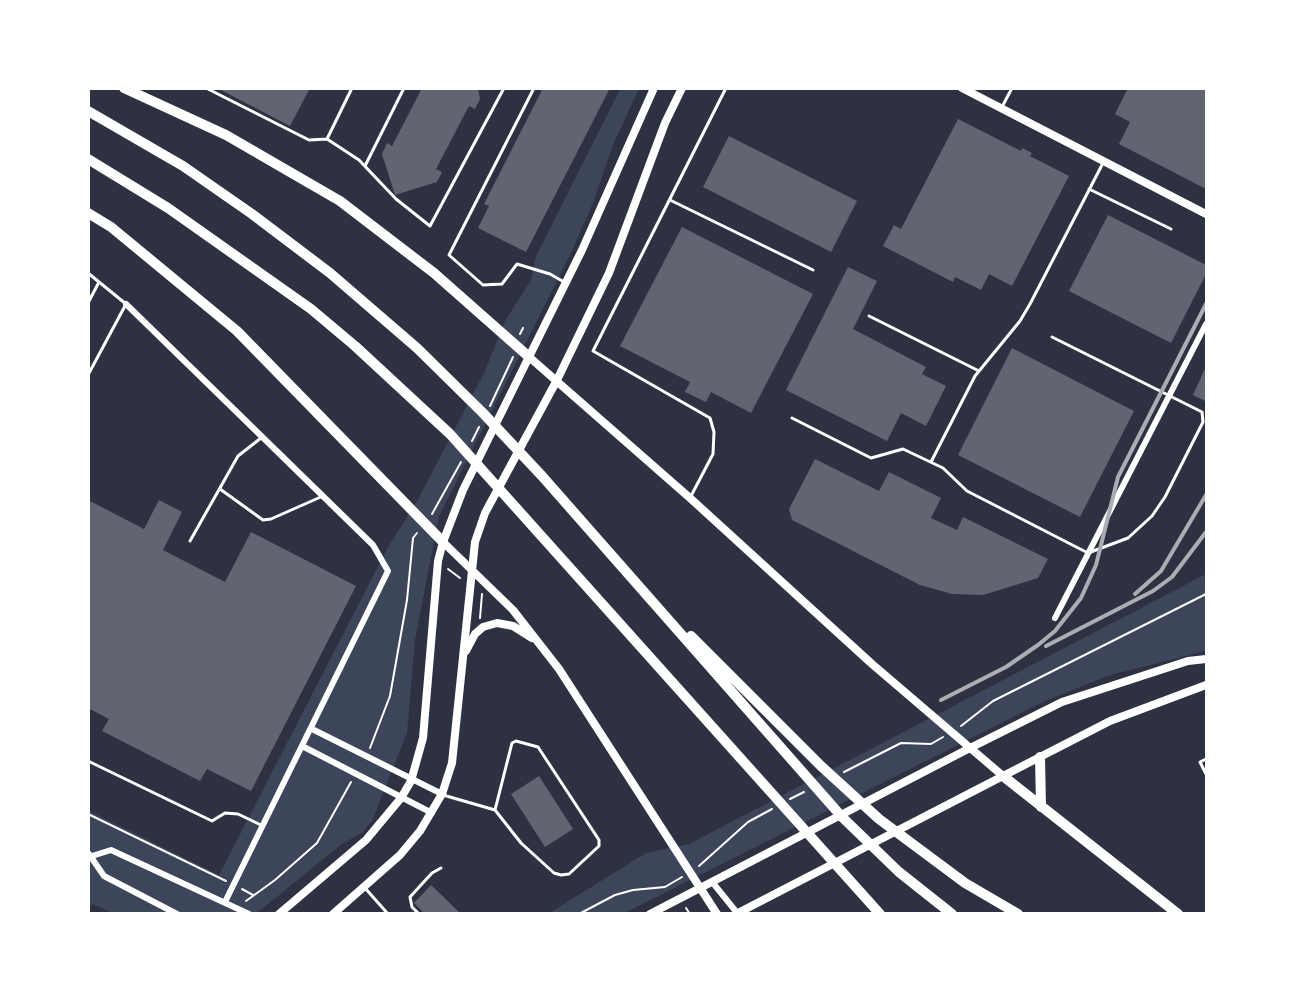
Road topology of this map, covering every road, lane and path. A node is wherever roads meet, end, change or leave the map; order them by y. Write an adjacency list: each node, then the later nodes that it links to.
1 (123, 88): 33 (highway)
2 (206, 88): 14 (lane)
3 (352, 88): 14 (lane)
4 (404, 88): 17 (lane)
5 (504, 88): 17 (lane)
6 (534, 88): 26 (lane)
7 (654, 88): 26 (main road)
8 (682, 88): 36 (main road)
9 (726, 88): 19 (lane)
10 (962, 88): 12 (main road)
11 (1012, 88): 12 (lane)
12 (1001, 109): 16 (main road)
13 (88, 111): 55 (highway)
14 (327, 139): 17 (lane)
15 (88, 159): 108 (highway)
16 (1104, 161): 18 (lane); 21 (main road)
17 (365, 166)
18 (1089, 189): 22 (lane); 34 (lane)
19 (670, 200): 23 (lane); 47 (lane)
20 (88, 213): 51 (highway)
21 (1206, 214)
22 (1171, 229)
23 (813, 270)
24 (88, 273): 25 (lane)
25 (99, 282): 27 (lane); 28 (lane)
26 (566, 282): 33 (main road)
27 (88, 303)
28 (126, 304): 35 (lane); 41 (street)
29 (869, 316): 34 (lane)
30 (1206, 324): 37 (street)
31 (1052, 337): 37 (lane)
32 (513, 355): 38 (path)
33 (528, 356): 36 (main road); 51 (main road)
34 (979, 371): 44 (lane)
35 (88, 375)
36 (557, 380): 47 (main road); 54 (main road)
37 (1169, 397): 52 (street); 52 (lane)
38 (485, 415)
39 (792, 418): 44 (lane)
40 (480, 424): 42 (path)
41 (262, 436): 45 (lane); 46 (street)
42 (470, 444)
43 (465, 454): 48 (path)
44 (931, 462): 52 (lane)
45 (219, 488): 46 (lane); 50 (lane)
46 (323, 496): 66 (street)
47 (690, 498): 68 (main road)
48 (429, 518)
49 (419, 530): 69 (path)
50 (190, 541)
51 (443, 542): 54 (main road); 76 (main road)
52 (1088, 553): 59 (street)
53 (448, 569): 56 (path)
54 (471, 570): 61 (main road); 62 (main road)
55 (625, 570): 109 (highway); 110 (highway)
56 (463, 580)
57 (482, 594): 60 (path)
58 (1206, 594): 65 (path)
59 (1055, 618)
60 (479, 623)
61 (538, 642): 62 (main road); 91 (main road)
62 (464, 656): 77 (main road)
63 (1206, 659): 68 (street)
64 (1206, 685): 70 (street)
65 (958, 728)
66 (312, 729): 67 (street); 76 (street)
67 (304, 747): 78 (street); 83 (street)
68 (968, 749): 74 (main road); 88 (main road)
69 (369, 751)
70 (1040, 757): 74 (street); 79 (highway)
71 (1206, 759): 73 (lane)
72 (88, 761): 83 (lane)
73 (1206, 774)
74 (1003, 776): 79 (highway); 97 (main road)
75 (353, 780): 93 (path)
76 (411, 781): 77 (street); 78 (main road)
77 (442, 794): 80 (lane); 81 (main road)
78 (402, 798): 81 (street); 100 (main road)
79 (1041, 807): 111 (highway)
80 (495, 810): 80 (lane)
81 (432, 813): 89 (main road)
82 (88, 814): 87 (path)
83 (263, 826): 94 (street)
84 (90, 855): 85 (lane); 94 (street); 98 (street)
85 (88, 863)
86 (441, 868): 103 (lane)
87 (227, 882)
88 (713, 882): 91 (main road); 97 (street)
89 (364, 887): 101 (main road); 102 (lane)
90 (665, 887): 104 (path)
91 (702, 888): 105 (main road); 107 (main road)
92 (241, 889): 93 (path)
93 (254, 895): 95 (path)
94 (225, 902): 99 (street)
95 (245, 902)
96 (686, 908): 106 (path)
97 (737, 913)
98 (177, 914)
99 (249, 914)
100 (279, 914)
101 (333, 914)
102 (388, 914)
103 (419, 914)
104 (579, 914)
105 (650, 914)
106 (690, 914)
107 (717, 914)
108 (880, 914)
109 (952, 914)
110 (1018, 914)
111 (1178, 914)

